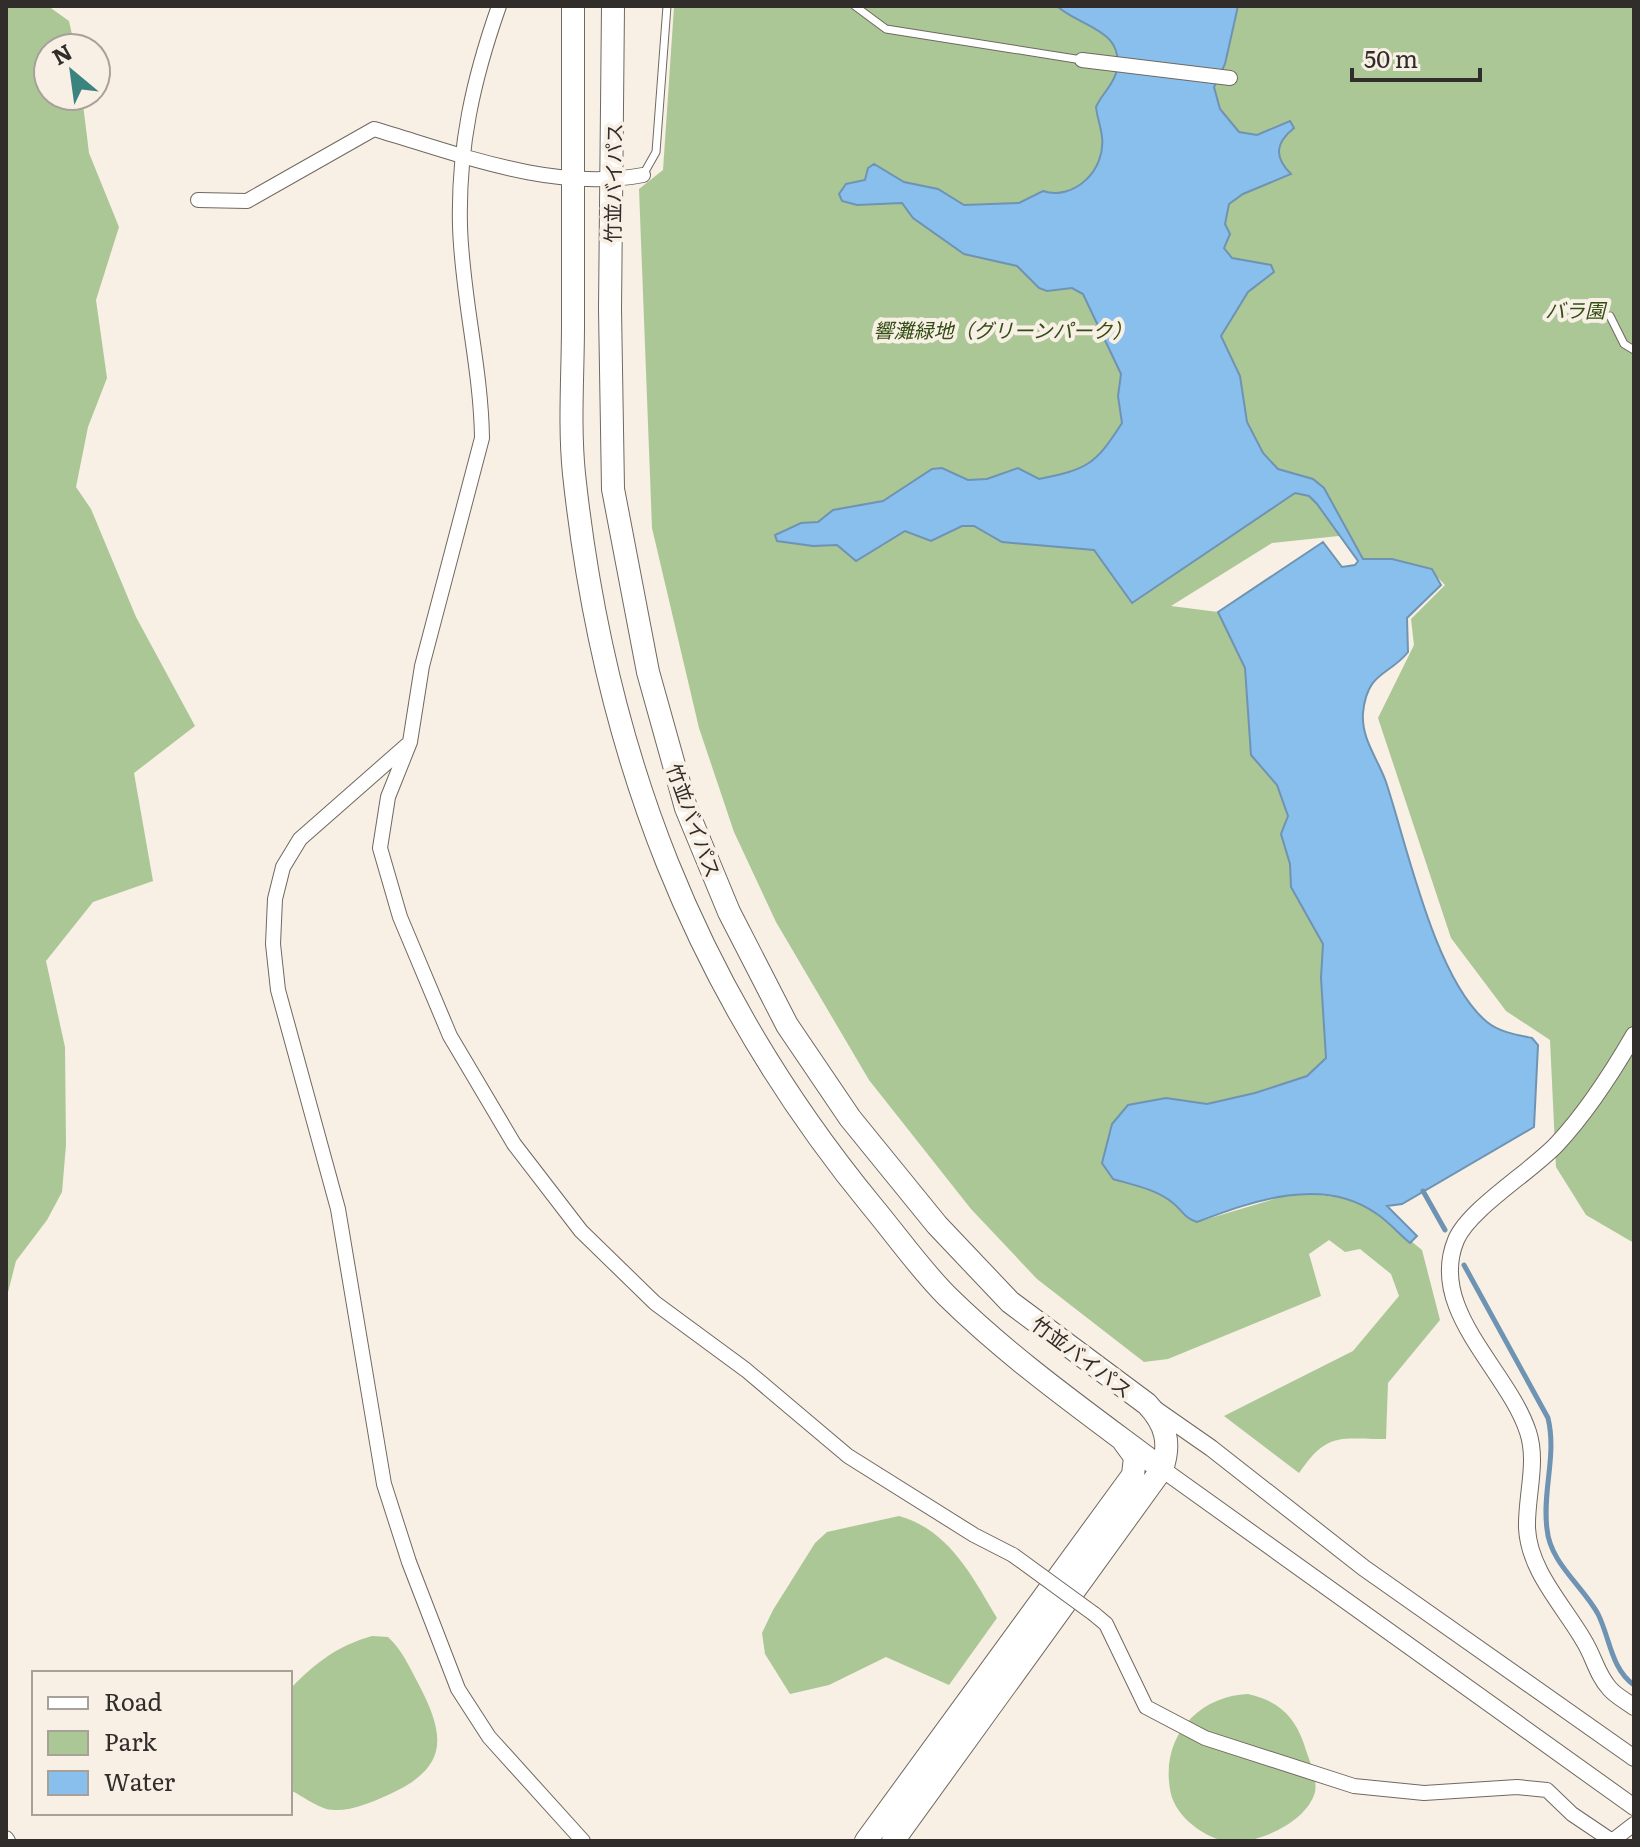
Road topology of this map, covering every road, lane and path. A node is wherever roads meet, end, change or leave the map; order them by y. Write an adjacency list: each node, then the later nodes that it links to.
1 (499, 6): 8 (street)
2 (573, 6): 10 (highway, 竹並バイパス)
3 (613, 6): 11 (highway, 竹並バイパス)
4 (667, 6): 9 (lane)
5 (855, 6): 6 (lane)
6 (1082, 60): 7 (street)
7 (1230, 78)
8 (462, 154): 10 (street); 12 (street); 15 (street)
9 (643, 175): 11 (street)
10 (573, 181): 11 (street); 20 (highway, 竹並バイパス)
11 (612, 181): 17 (highway, 竹並バイパス)
12 (198, 200)
13 (1610, 316): 14 (lane)
14 (1634, 350)
15 (410, 742): 25 (street); 28 (street, bridge)
16 (1634, 1035): 21 (street)
17 (1147, 1404): 18 (street); 19 (highway, 竹並バイパス)
18 (1195, 1437): 19 (street); 22 (street)
19 (1168, 1442): 20 (highway)
20 (1148, 1472): 23 (street); 26 (highway); 27 (highway)
21 (1634, 1707)
22 (1634, 1758)
23 (1634, 1807)
24 (1634, 1824): 28 (street)
25 (583, 1841)
26 (866, 1841)
27 (893, 1841)
28 (1612, 1841)

